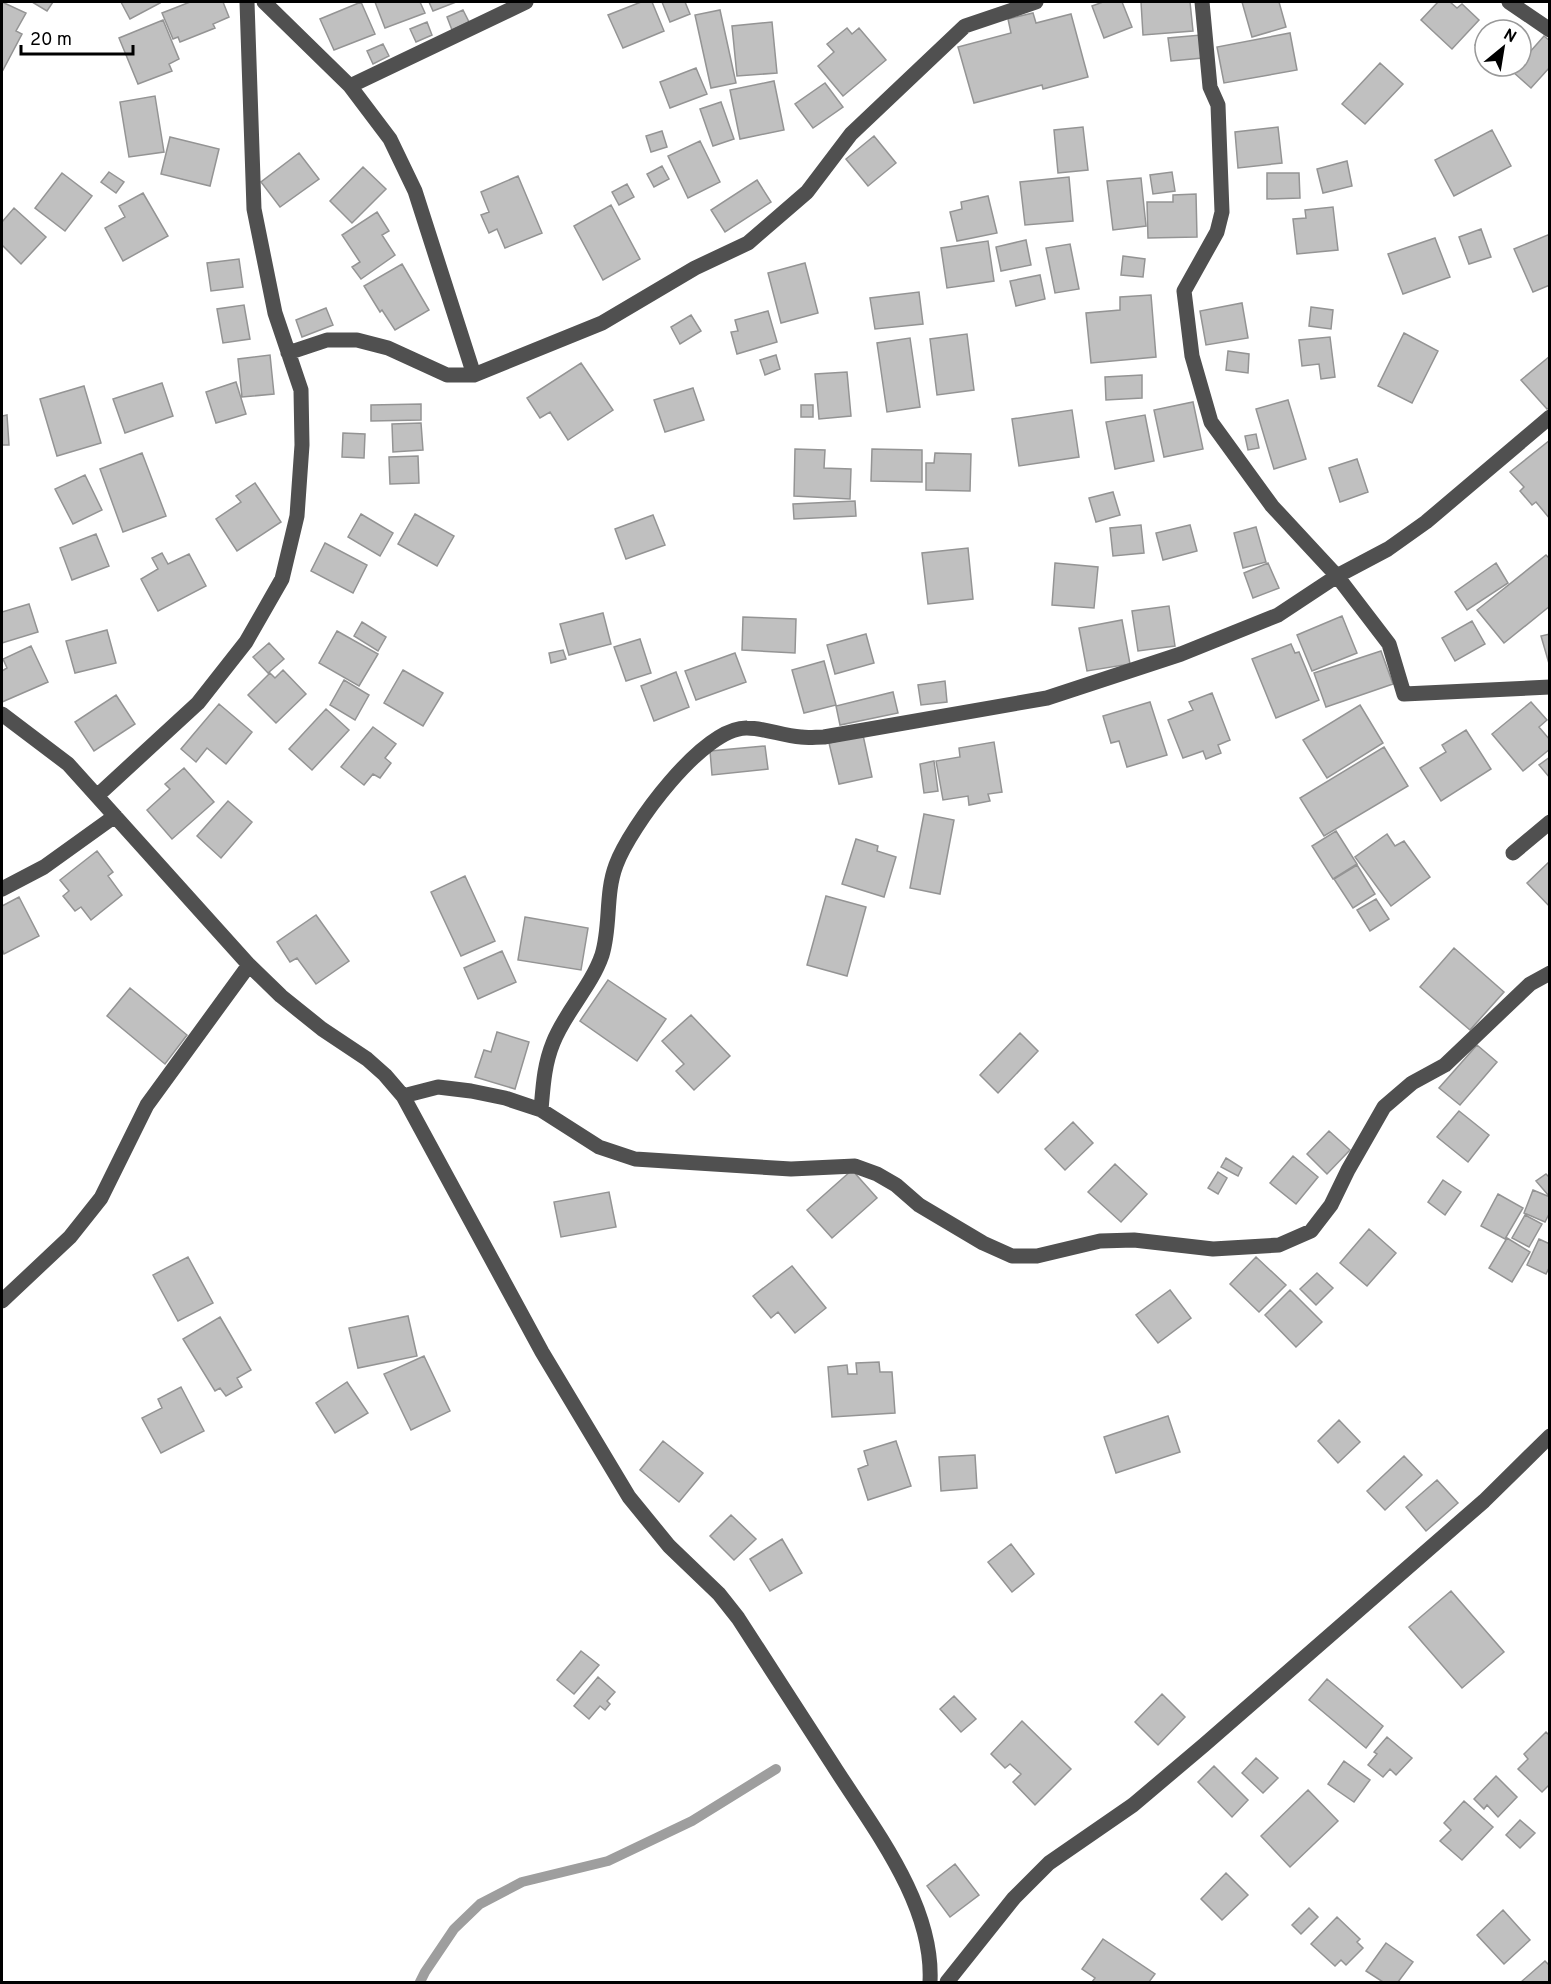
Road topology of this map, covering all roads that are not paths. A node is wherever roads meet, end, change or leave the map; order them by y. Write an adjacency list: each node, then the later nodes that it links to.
1 (247, 2): 9 (street)
2 (264, 2): 8 (street)
3 (526, 2): 8 (street)
4 (1036, 2): 10 (street)
5 (1202, 2): 12 (street)
6 (1509, 2): 7 (street)
7 (1550, 30)
8 (350, 86): 10 (street)
9 (288, 353): 10 (street); 15 (street)
10 (474, 375)
11 (1550, 417): 12 (street)
12 (1336, 576): 13 (street); 23 (street)
13 (1550, 687)
14 (2, 714): 15 (street)
15 (97, 796): 16 (street)
16 (116, 816): 19 (street); 20 (street)
17 (1550, 822): 18 (street)
18 (1513, 853)
19 (2, 889)
20 (249, 965): 22 (street); 24 (street)
21 (1550, 973): 23 (street)
22 (403, 1096): 23 (street); 26 (street)
23 (542, 1110)
24 (2, 1301)
25 (1550, 1436): 27 (street)
26 (930, 1983)
27 (947, 1983)

